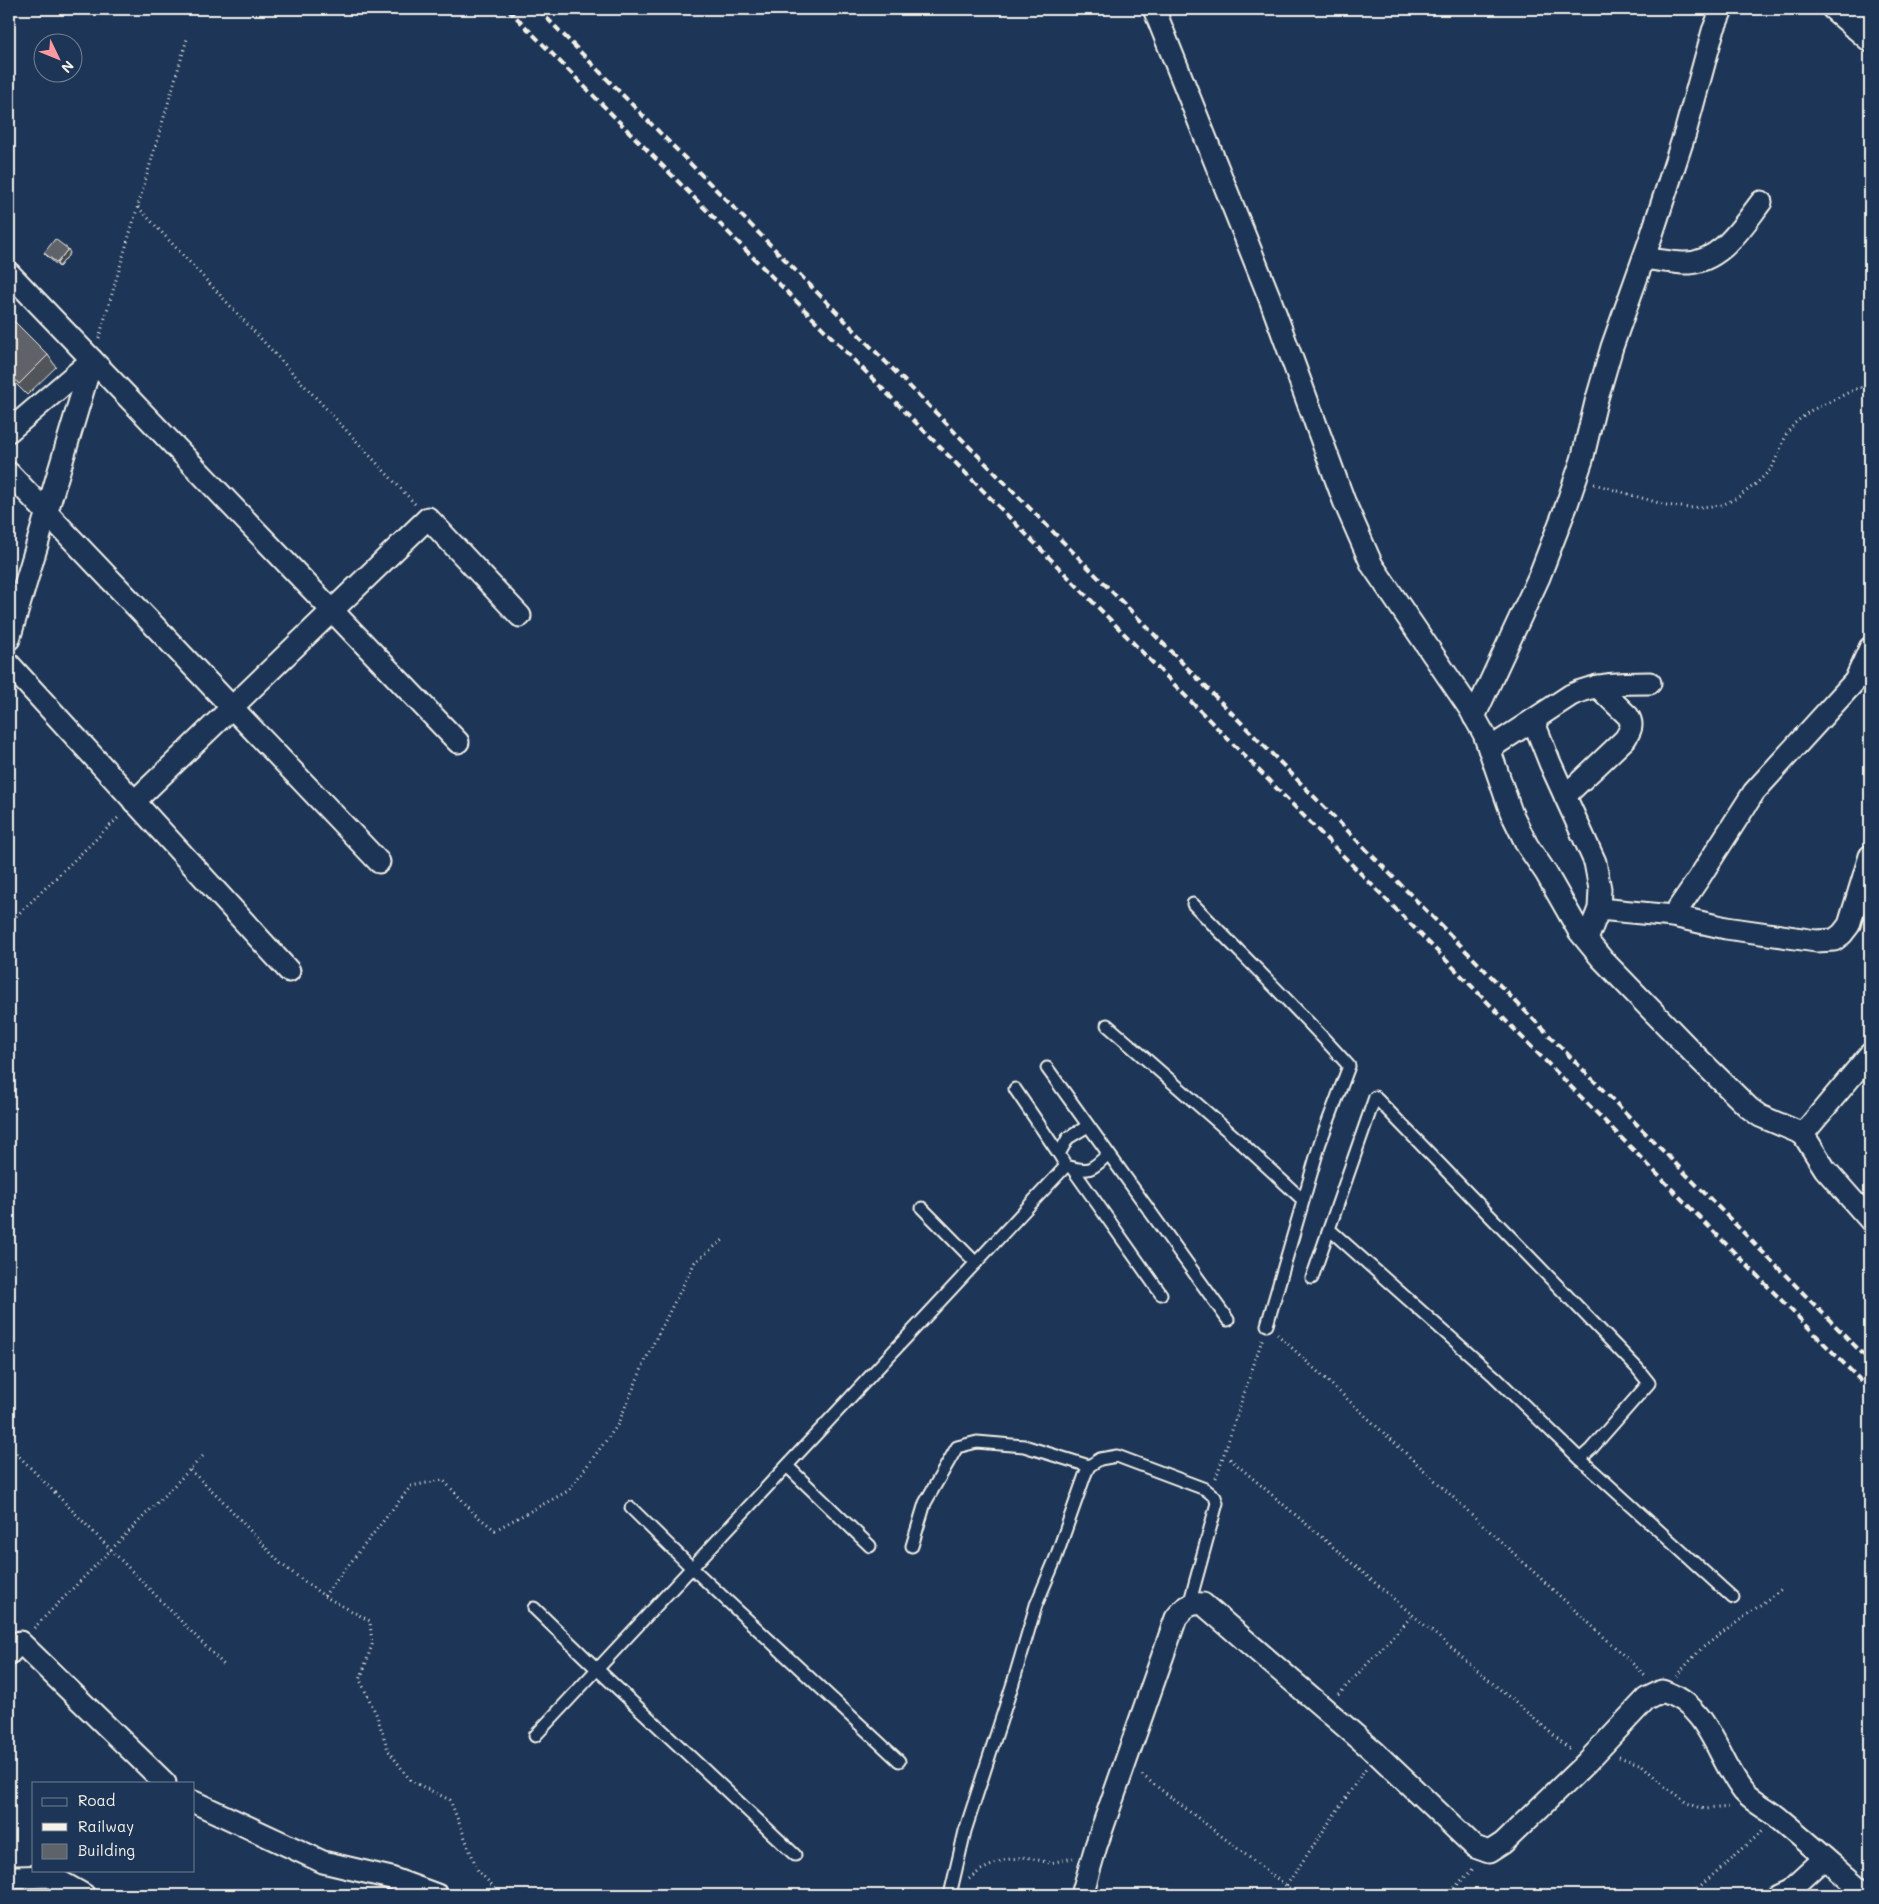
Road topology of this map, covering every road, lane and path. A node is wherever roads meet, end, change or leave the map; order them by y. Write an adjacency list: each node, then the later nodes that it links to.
1 (1832, 9): 5 (street)
2 (1157, 10): 27 (street)
3 (1720, 10): 10 (street)
4 (1870, 12): 5 (street)
5 (1854, 27): 7 (street)
6 (188, 39): 9 (path)
7 (1870, 41)
8 (1761, 202): 10 (street)
9 (138, 207): 12 (path); 18 (path)
10 (1644, 258): 16 (street)
11 (9, 273): 12 (street)
12 (92, 360): 14 (street); 17 (street); 19 (street)
13 (1870, 386): 16 (path)
14 (9, 430)
15 (9, 473): 17 (street)
16 (1575, 480): 27 (street)
17 (46, 512): 21 (street); 26 (street)
18 (428, 518): 19 (street); 20 (street)
19 (331, 610): 26 (street); 29 (street)
20 (520, 616)
21 (9, 639)
22 (1870, 648): 37 (street)
23 (9, 664): 32 (street)
24 (1650, 683): 25 (street)
25 (1596, 686): 28 (street); 31 (street)
26 (232, 707): 32 (street); 34 (street)
27 (1474, 717): 30 (street)
28 (1533, 720): 30 (street); 31 (street)
29 (458, 742)
30 (1489, 749): 39 (street)
31 (1565, 796): 36 (street)
32 (134, 802): 38 (path); 40 (street)
33 (1870, 856): 37 (street)
34 (379, 862)
35 (1193, 904): 50 (lane)
36 (1599, 909): 37 (street); 39 (street)
37 (1673, 916)
38 (9, 923)
39 (1587, 939): 46 (street)
40 (289, 971)
41 (1107, 1025): 50 (lane)
42 (1870, 1054): 46 (street)
43 (1047, 1068): 45 (lane)
44 (1015, 1089): 47 (lane)
45 (1088, 1126): 47 (lane); 48 (lane)
46 (1803, 1134): 52 (street)
47 (1059, 1154): 49 (lane)
48 (1108, 1154): 49 (lane); 58 (lane)
49 (1069, 1167): 55 (lane); 57 (lane)
50 (1303, 1200): 59 (lane)
51 (922, 1208): 55 (lane)
52 (1870, 1220)
53 (1329, 1229): 56 (lane); 63 (lane); 63 (lane)
54 (723, 1240): 74 (path)
55 (976, 1262): 64 (lane)
56 (1312, 1278)
57 (1161, 1294)
58 (1228, 1320)
59 (1267, 1325): 67 (path); 82 (path)
60 (9, 1446): 71 (path)
61 (204, 1455): 66 (path)
62 (1230, 1459): 78 (path)
63 (1580, 1459): 75 (lane)
64 (787, 1466): 69 (lane); 72 (lane)
65 (1089, 1466): 67 (lane); 70 (lane); 103 (lane)
66 (190, 1470): 71 (path); 74 (path)
67 (1211, 1494): 76 (lane)
68 (631, 1508): 72 (lane)
69 (870, 1546)
70 (912, 1546)
71 (111, 1550): 79 (path); 80 (path)
72 (692, 1568): 81 (lane); 87 (lane)
73 (1783, 1588): 82 (path)
74 (324, 1596): 102 (path)
75 (1733, 1598)
76 (1189, 1605): 83 (street); 88 (street)
77 (534, 1608): 81 (lane)
78 (1413, 1615): 83 (path); 86 (path)
79 (15, 1648): 89 (street)
80 (226, 1666)
81 (597, 1670): 84 (lane); 95 (lane)
82 (1662, 1691): 86 (street); 90 (street)
83 (1317, 1702): 85 (street)
84 (535, 1736)
85 (1376, 1753): 94 (street); 99 (path)
86 (1591, 1758): 90 (path); 94 (street)
87 (899, 1761)
88 (1125, 1763): 93 (street); 99 (path)
89 (164, 1782)
90 (1751, 1799): 92 (street)
91 (195, 1802): 101 (street)
92 (1778, 1817): 96 (street); 108 (path)
93 (1096, 1846): 98 (path); 104 (street)
94 (1489, 1852): 107 (path)
95 (795, 1855)
96 (1825, 1858): 109 (street); 110 (street)
97 (9, 1879): 100 (street)
98 (968, 1880)
99 (1286, 1886): 105 (path); 106 (path)
100 (84, 1895)
101 (437, 1895)
102 (502, 1895)
103 (950, 1895)
104 (1082, 1895)
105 (1284, 1895)
106 (1298, 1895)
107 (1447, 1895)
108 (1690, 1895)
109 (1779, 1895)
110 (1868, 1895)

